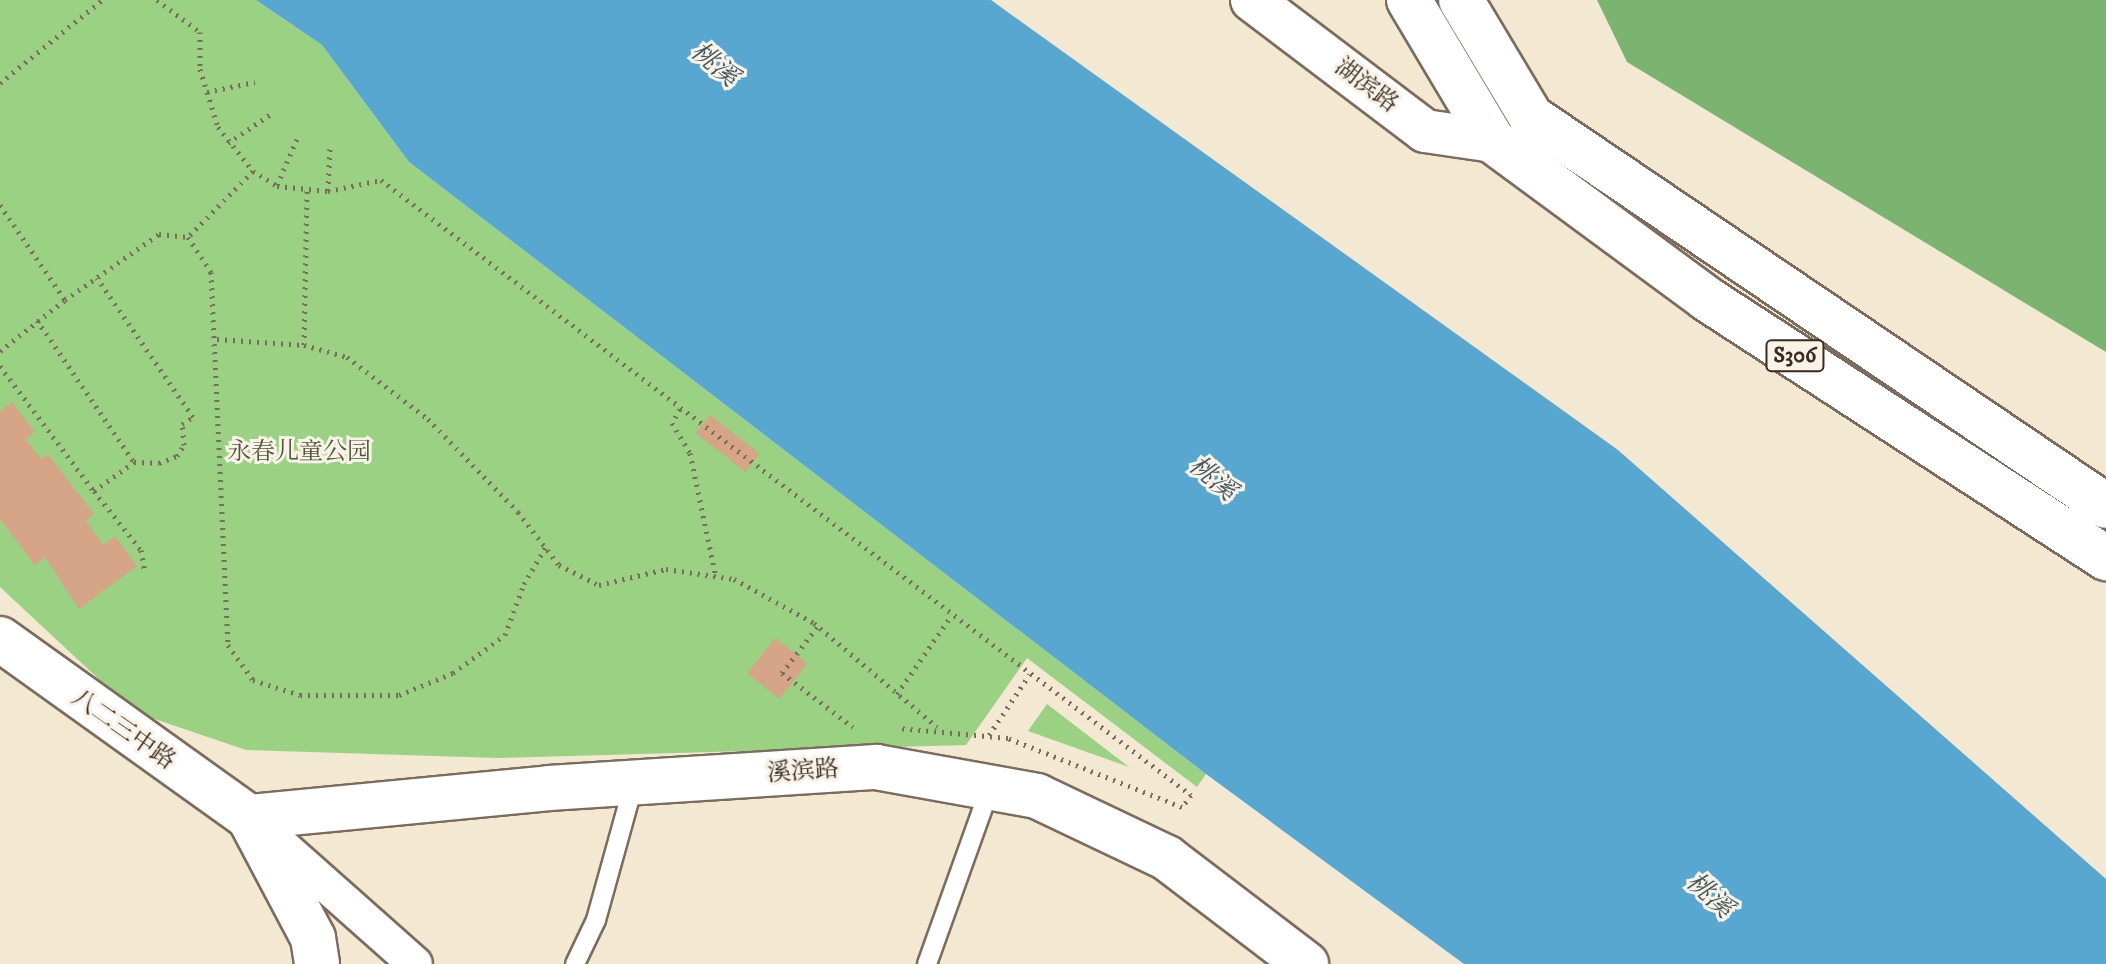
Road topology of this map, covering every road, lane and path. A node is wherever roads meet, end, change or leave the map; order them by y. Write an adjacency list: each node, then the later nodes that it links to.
1 (102, 0): 7 (path)
2 (157, 0): 8 (path)
3 (1252, 0): 11 (street, 湖滨路)
4 (1409, 0): 11 (main road, S306)
5 (1461, 0): 31 (main road, S306)
6 (255, 82): 8 (path)
7 (0, 83)
8 (207, 92): 12 (path)
9 (271, 114): 12 (path)
10 (297, 139): 15 (path)
11 (1493, 141): 33 (main road, S306)
12 (228, 143): 14 (path)
13 (330, 147): 17 (path)
14 (253, 171): 15 (path); 20 (path)
15 (277, 186): 16 (path)
16 (307, 189): 17 (path); 25 (path)
17 (328, 191): 28 (path)
18 (0, 205): 19 (path)
19 (3, 216): 22 (path)
20 (188, 237): 21 (path); 24 (path)
21 (97, 278): 22 (path); 29 (path)
22 (65, 300): 23 (path)
23 (37, 320): 26 (path); 29 (path)
24 (217, 339): 25 (path); 32 (path)
25 (304, 345): 32 (path)
26 (0, 351)
27 (0, 366): 30 (path)
28 (680, 409): 35 (path); 36 (path)
29 (134, 462): 30 (path)
30 (94, 491): 34 (path)
31 (2106, 506)
32 (545, 548): 35 (path)
33 (2106, 558)
34 (145, 572)
35 (716, 577): 37 (path)
36 (952, 615): 39 (path); 40 (path)
37 (817, 627): 40 (path); 41 (path)
38 (0, 639): 48 (main road, 八二三中路)
39 (1030, 674): 44 (path); 44 (path)
40 (897, 694): 43 (path)
41 (867, 727)
42 (881, 727): 43 (path)
43 (938, 728): 44 (path); 45 (path)
44 (989, 735)
45 (942, 779): 46 (main road, 溪滨路); 47 (main road, 溪滨路)
46 (634, 783): 48 (main road, 溪滨路); 51 (lane)
47 (990, 788): 52 (lane); 53 (main road, 溪滨路)
48 (249, 817): 49 (main road, 八二三中路); 50 (street, 八二三中路)
49 (317, 964)
50 (415, 964)
51 (575, 964)
52 (927, 964)
53 (1306, 964)

